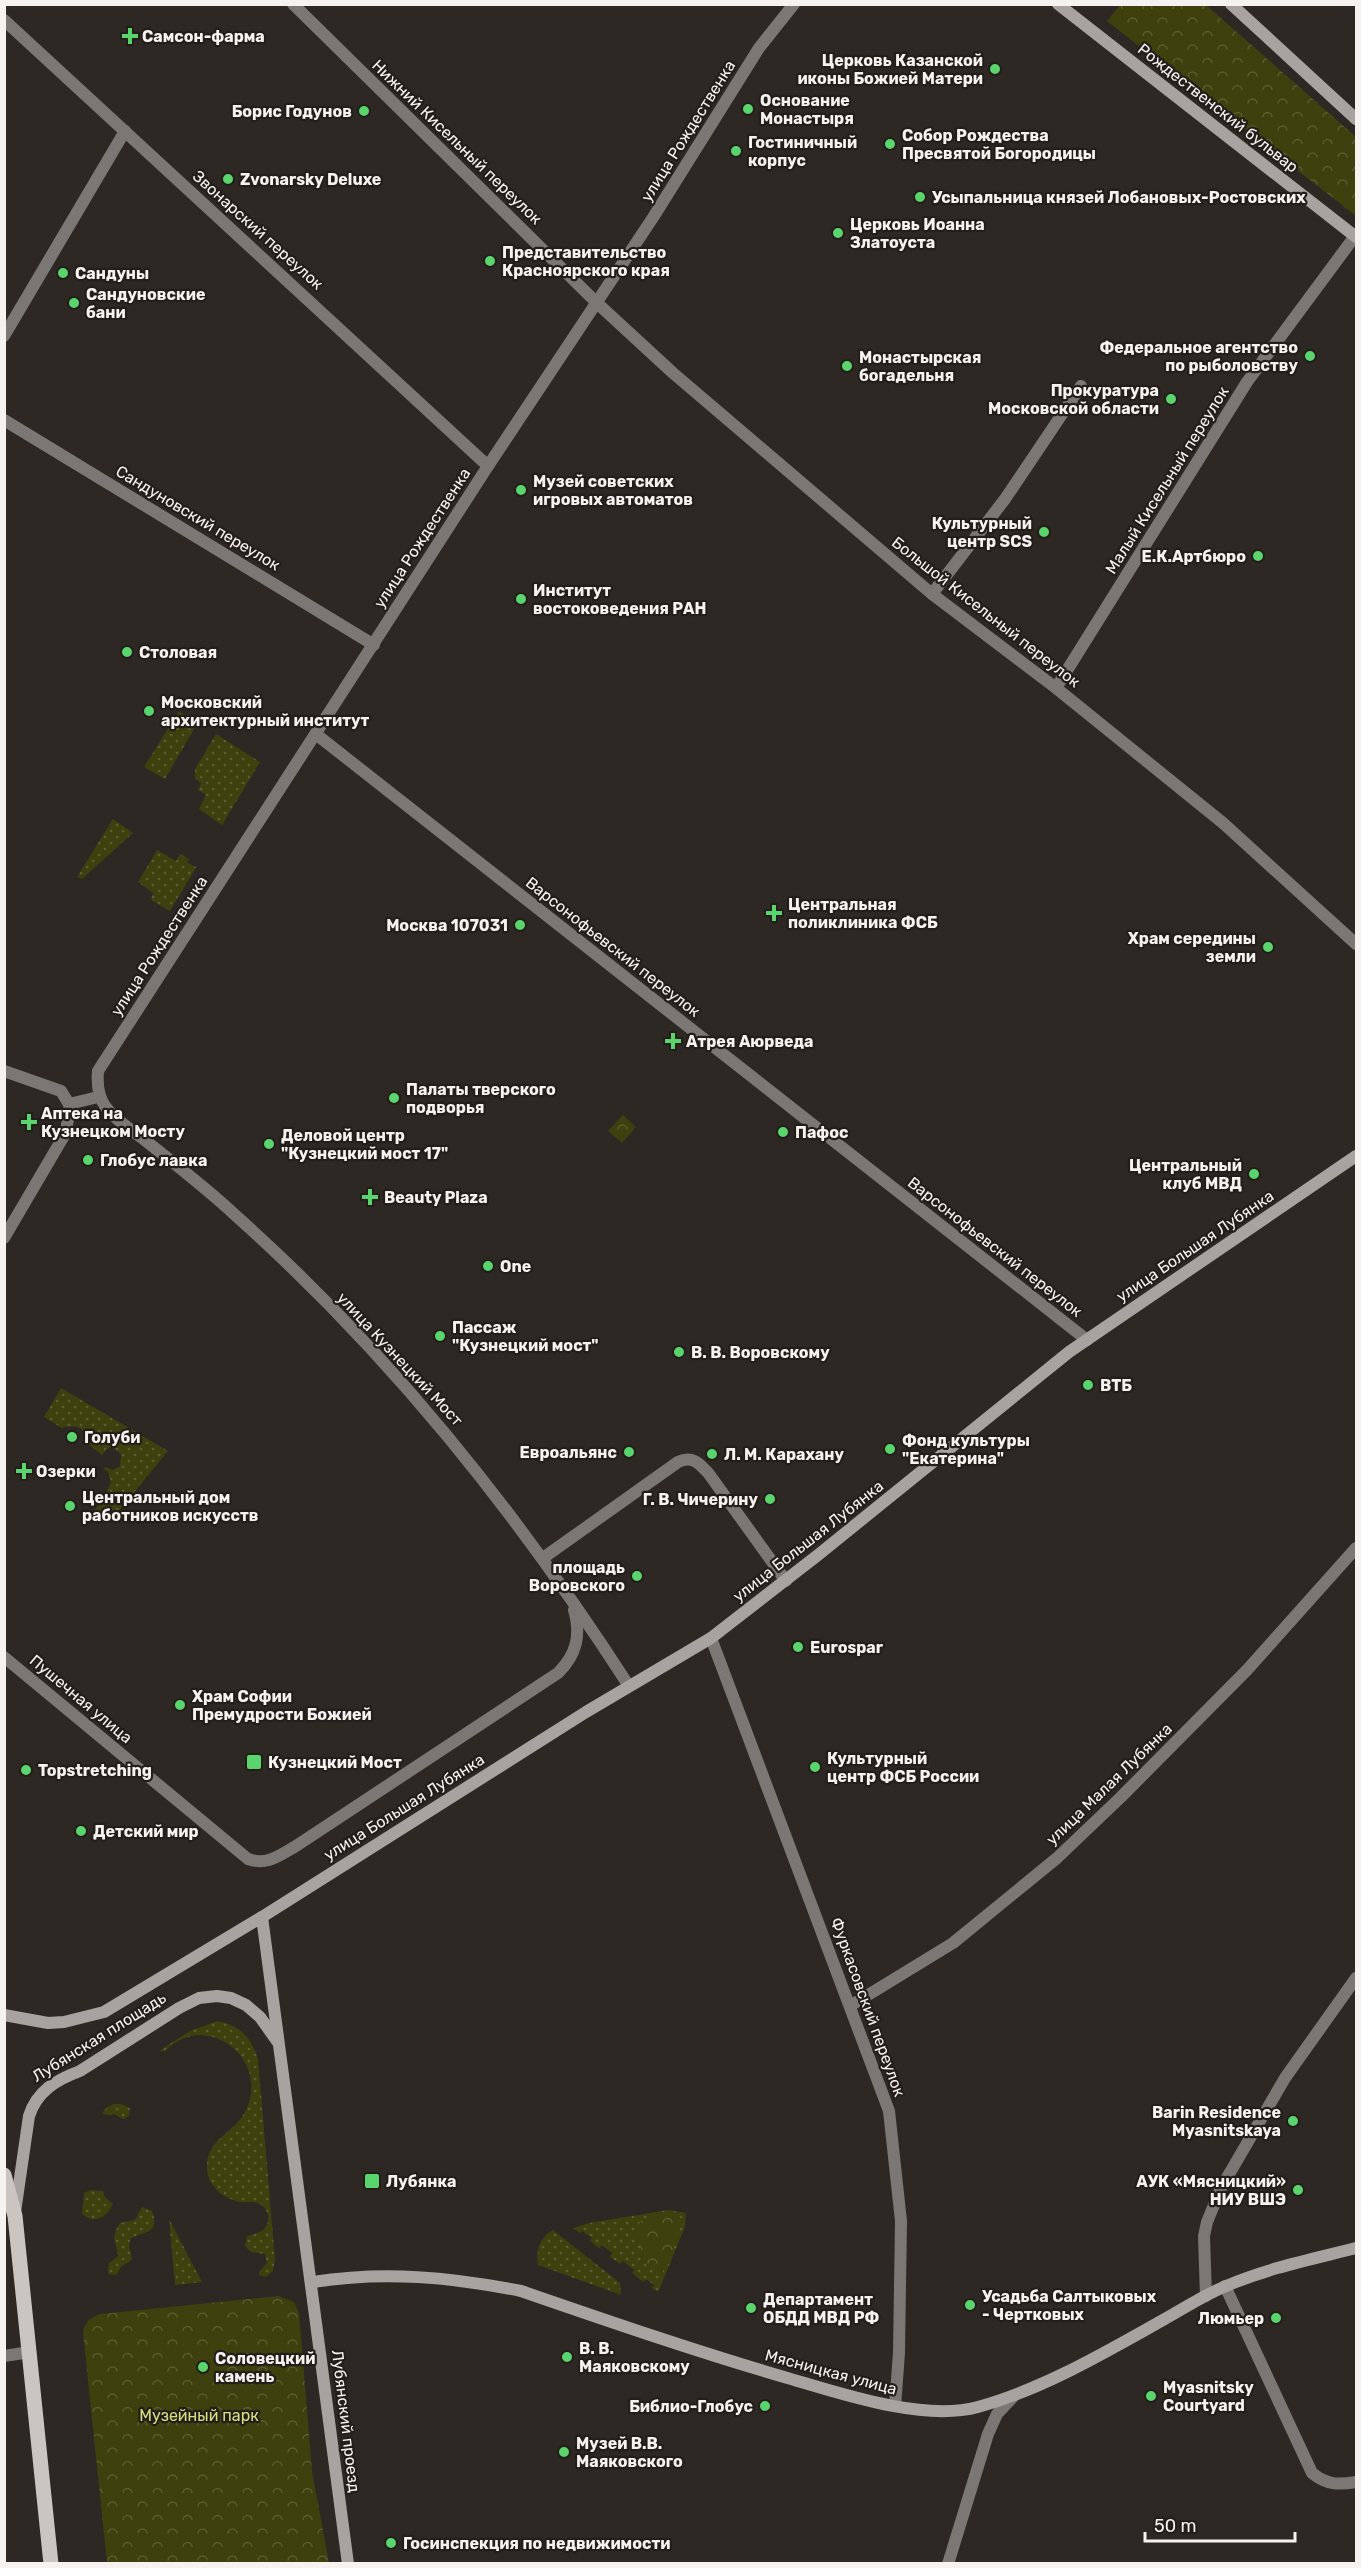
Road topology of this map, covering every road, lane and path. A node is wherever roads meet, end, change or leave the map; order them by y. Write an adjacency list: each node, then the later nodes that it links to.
1 (293, 4): 9 (street, Нижний Кисельный переулок)
2 (794, 4): 9 (street, улица Рождественка)
3 (1059, 4): 8 (main road, Рождественский бульвар)
4 (1231, 4): 6 (main road)
5 (4, 20): 7 (street, Звонарский переулок)
6 (1356, 119)
7 (125, 131): 10 (street); 13 (street, Звонарский переулок)
8 (1356, 237): 16 (street, Малый Кисельный переулок)
9 (597, 303): 13 (street, улица Рождественка); 14 (street, Большой Кисельный переулок)
10 (4, 336)
11 (1081, 386): 14 (street)
12 (4, 420): 15 (street, Сандуновский переулок)
13 (488, 466): 15 (street, улица Рождественка)
14 (932, 594): 16 (street, Большой Кисельный переулок)
15 (374, 645): 17 (street, улица Рождественка)
16 (1056, 688): 18 (street, Большой Кисельный переулок)
17 (316, 735): 20 (street, улица Рождественка); 24 (street, Варсонофьевский переулок)
18 (1356, 944)
19 (4, 1071): 21 (street)
20 (97, 1097): 21 (street); 26 (street, улица Кузнецкий Мост)
21 (69, 1104): 23 (street)
22 (1356, 1156): 24 (main road, улица Большая Лубянка)
23 (4, 1238)
24 (1088, 1340): 27 (main road, улица Большая Лубянка)
25 (1356, 1548): 35 (street, улица Малая Лубянка)
26 (543, 1558): 27 (street); 28 (street, улица Кузнецкий Мост)
27 (786, 1581): 29 (main road, улица Большая Лубянка)
28 (570, 1597): 30 (street, Пушечная улица); 31 (street, улица Кузнецкий Мост)
29 (711, 1638): 31 (main road, улица Большая Лубянка); 35 (street, Фуркасовский переулок)
30 (4, 1657)
31 (629, 1686): 32 (main road, улица Большая Лубянка)
32 (289, 1900): 33 (main road, Лубянская площадь)
33 (262, 1917): 36 (main road, Лубянская площадь); 37 (main road, Лубянская площадь)
34 (1356, 1978): 43 (street)
35 (850, 2006): 47 (street, Фуркасовский переулок)
36 (4, 2015)
37 (279, 2045): 39 (main road, Лубянская площадь); 41 (main road, Лубянская площадь)
38 (4, 2175): 39 (main road, Лубянская площадь)
39 (15, 2216): 44 (main road, Лубянская площадь)
40 (1356, 2248): 42 (main road, Мясницкая улица)
41 (313, 2282): 47 (main road, Мясницкая улица); 50 (main road, Лубянский проезд)
42 (1225, 2286): 43 (main road, Мясницкая улица); 48 (street)
43 (1206, 2296): 46 (main road, Мясницкая улица)
44 (30, 2352): 45 (street); 49 (main road, Лубянская площадь)
45 (4, 2356)
46 (1014, 2396): 47 (main road, Мясницкая улица); 51 (street)
47 (895, 2406)
48 (1356, 2482)
49 (51, 2564)
50 (348, 2564)
51 (948, 2564)

